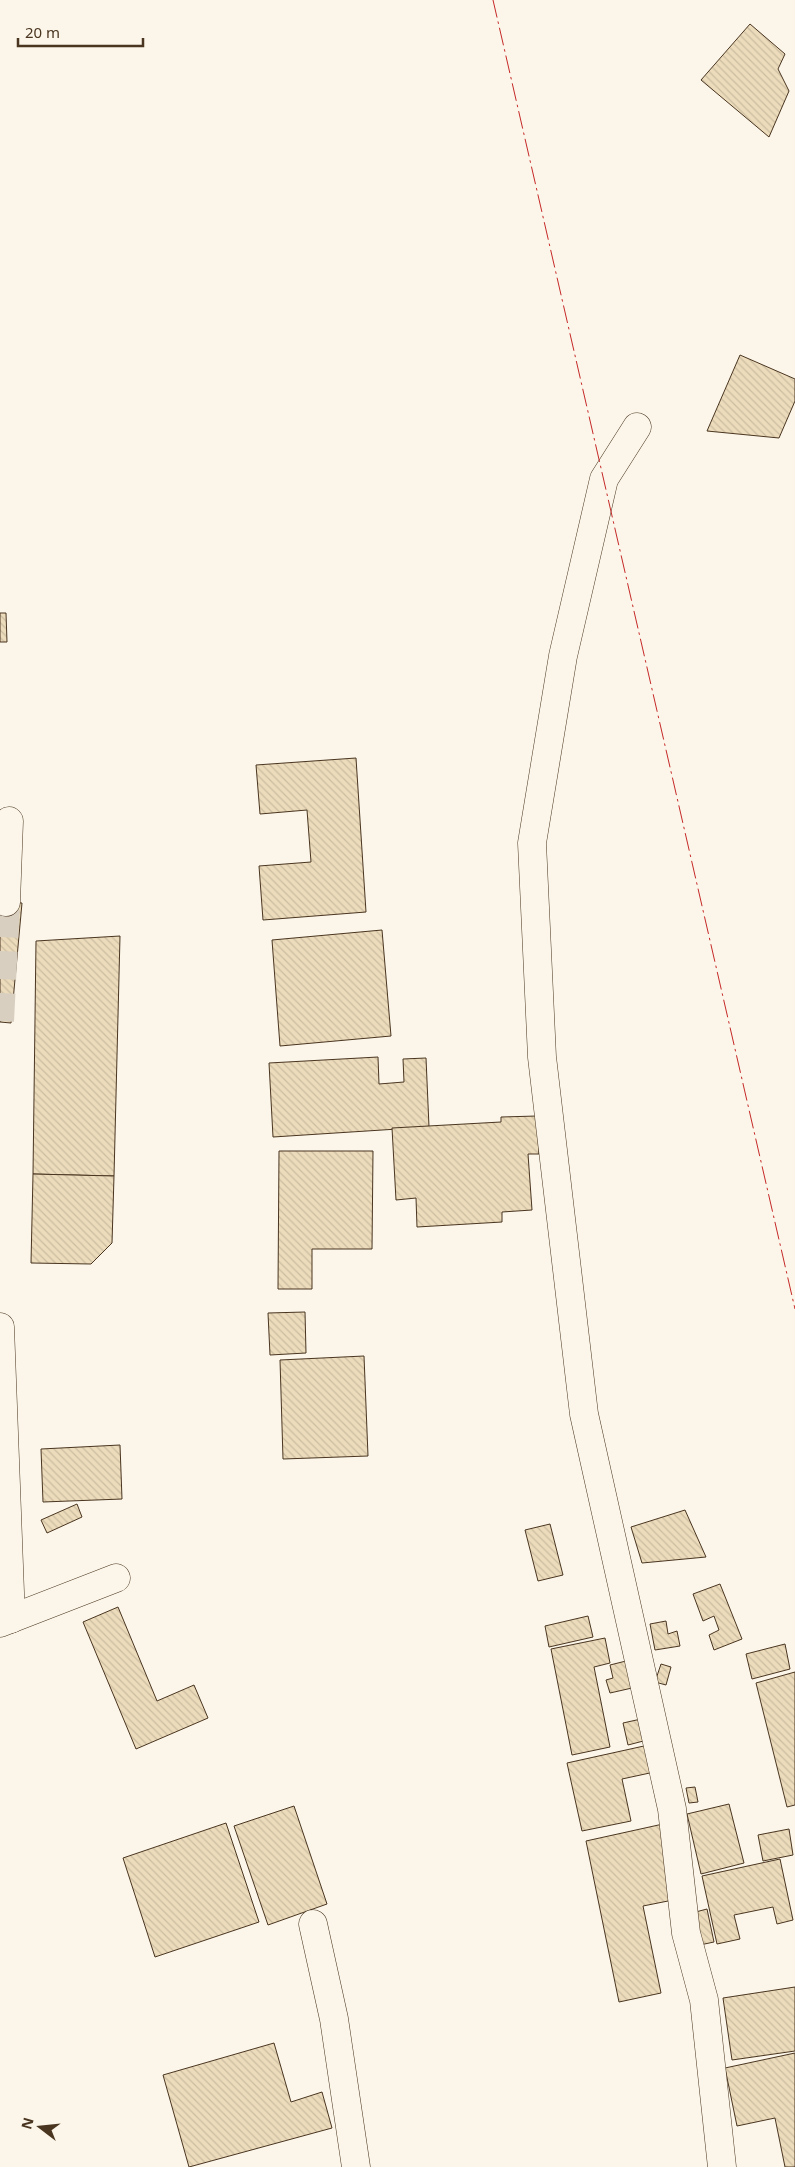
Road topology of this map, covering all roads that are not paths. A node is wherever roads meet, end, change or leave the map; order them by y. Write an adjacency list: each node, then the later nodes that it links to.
1 (637, 427): 9 (street)
2 (9, 821): 3 (street)
3 (6, 902)
4 (0, 1326): 6 (street)
5 (116, 1578): 6 (street)
6 (6, 1621)
7 (313, 1924): 8 (street)
8 (356, 2167)
9 (722, 2167)

